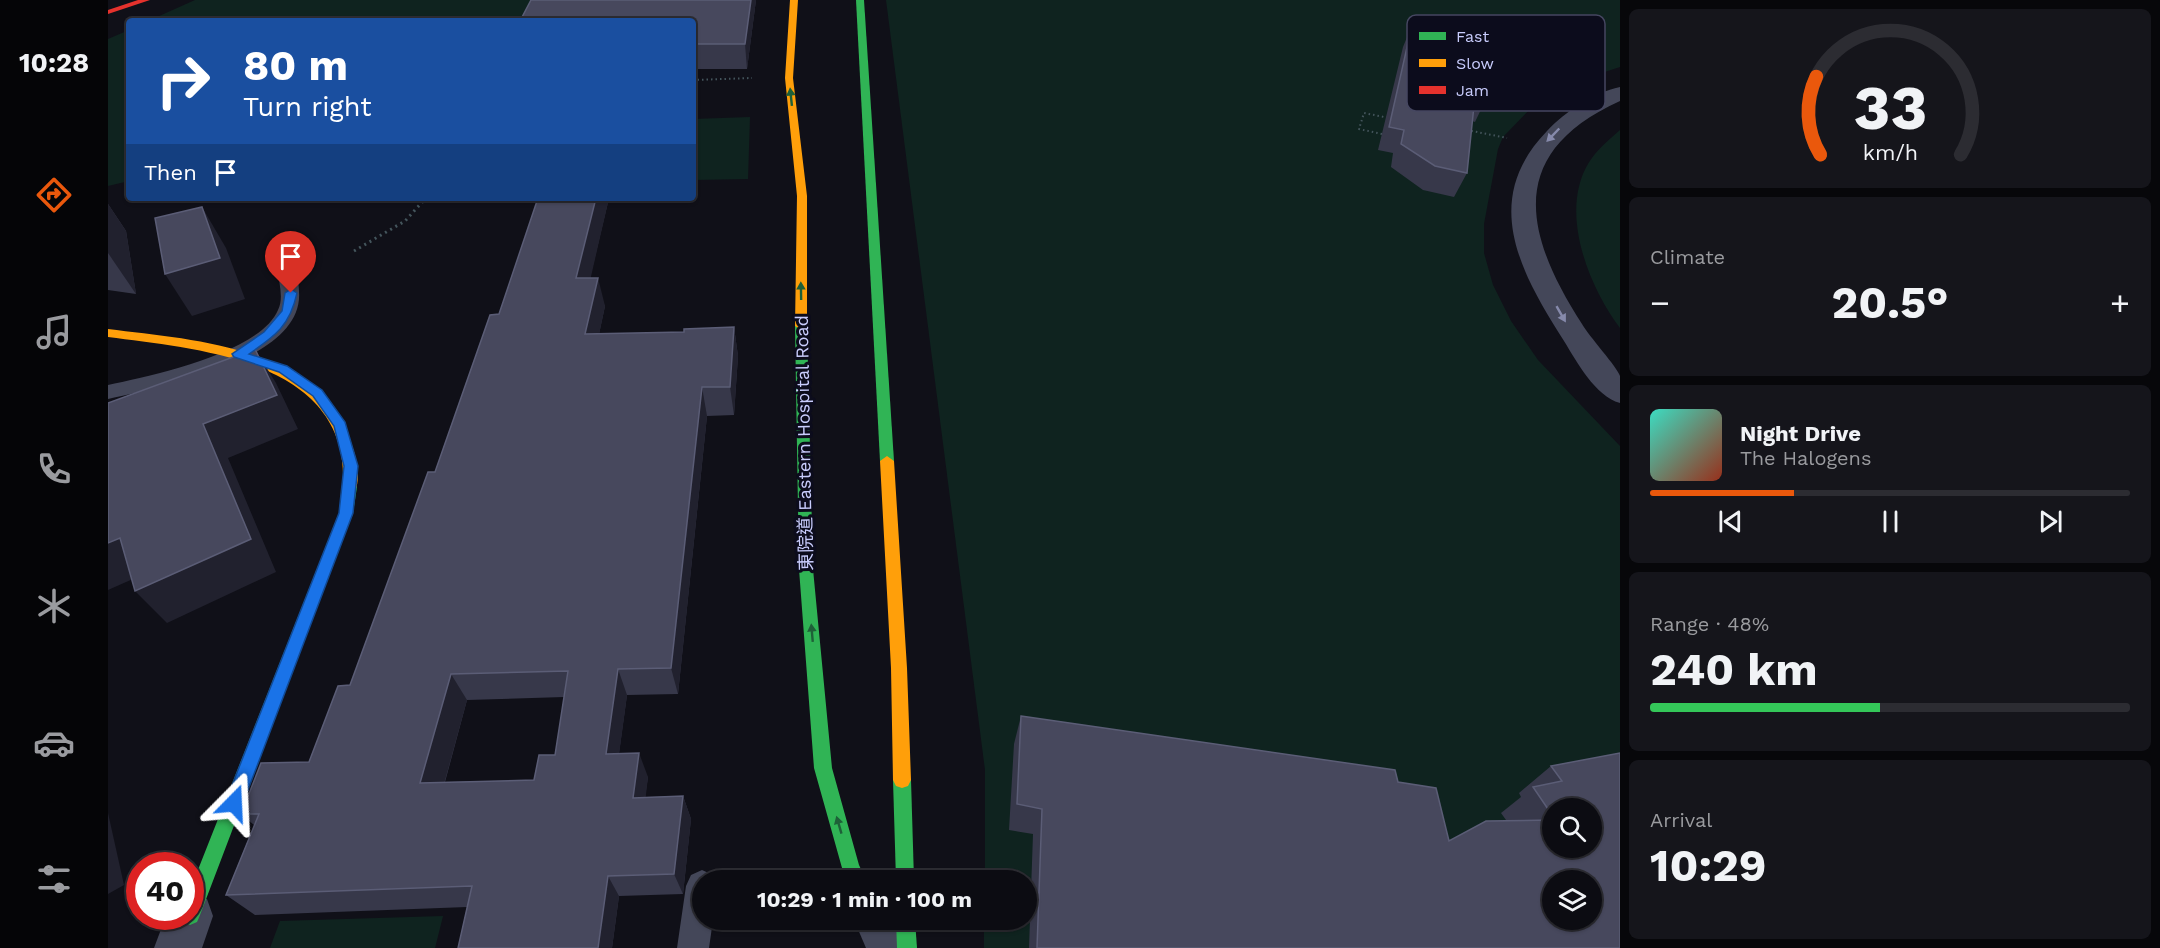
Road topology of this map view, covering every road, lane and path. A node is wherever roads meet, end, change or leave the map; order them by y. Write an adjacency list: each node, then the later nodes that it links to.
1 (146, 0): 4 (street)
2 (794, 0): 5 (street, 東院道 Eastern Hospital Road)
3 (860, 0): 22 (street)
4 (108, 12)
5 (789, 78): 6 (path); 21 (street, 東院道 Eastern Hospital Road, one-way to 5)
6 (696, 80)
7 (1620, 93): 8 (street, one-way to 8)
8 (1605, 100)
9 (1584, 111): 20 (street, one-way to 20)
10 (1398, 120): 12 (path)
11 (1465, 130): 13 (path)
12 (1382, 134)
13 (1513, 140)
14 (423, 201): 15 (path)
15 (354, 251)
16 (286, 269): 18 (lane)
17 (108, 333): 18 (street)
18 (238, 354): 19 (lane); 23 (street)
19 (108, 392)
20 (1620, 393)
21 (852, 870)
22 (905, 870)
23 (204, 880)
24 (185, 930): 28 (street)
25 (696, 930): 29 (lane)
26 (882, 930): 30 (street)
27 (906, 930): 31 (street)
28 (178, 948)
29 (693, 948)
30 (891, 948)
31 (907, 948)

